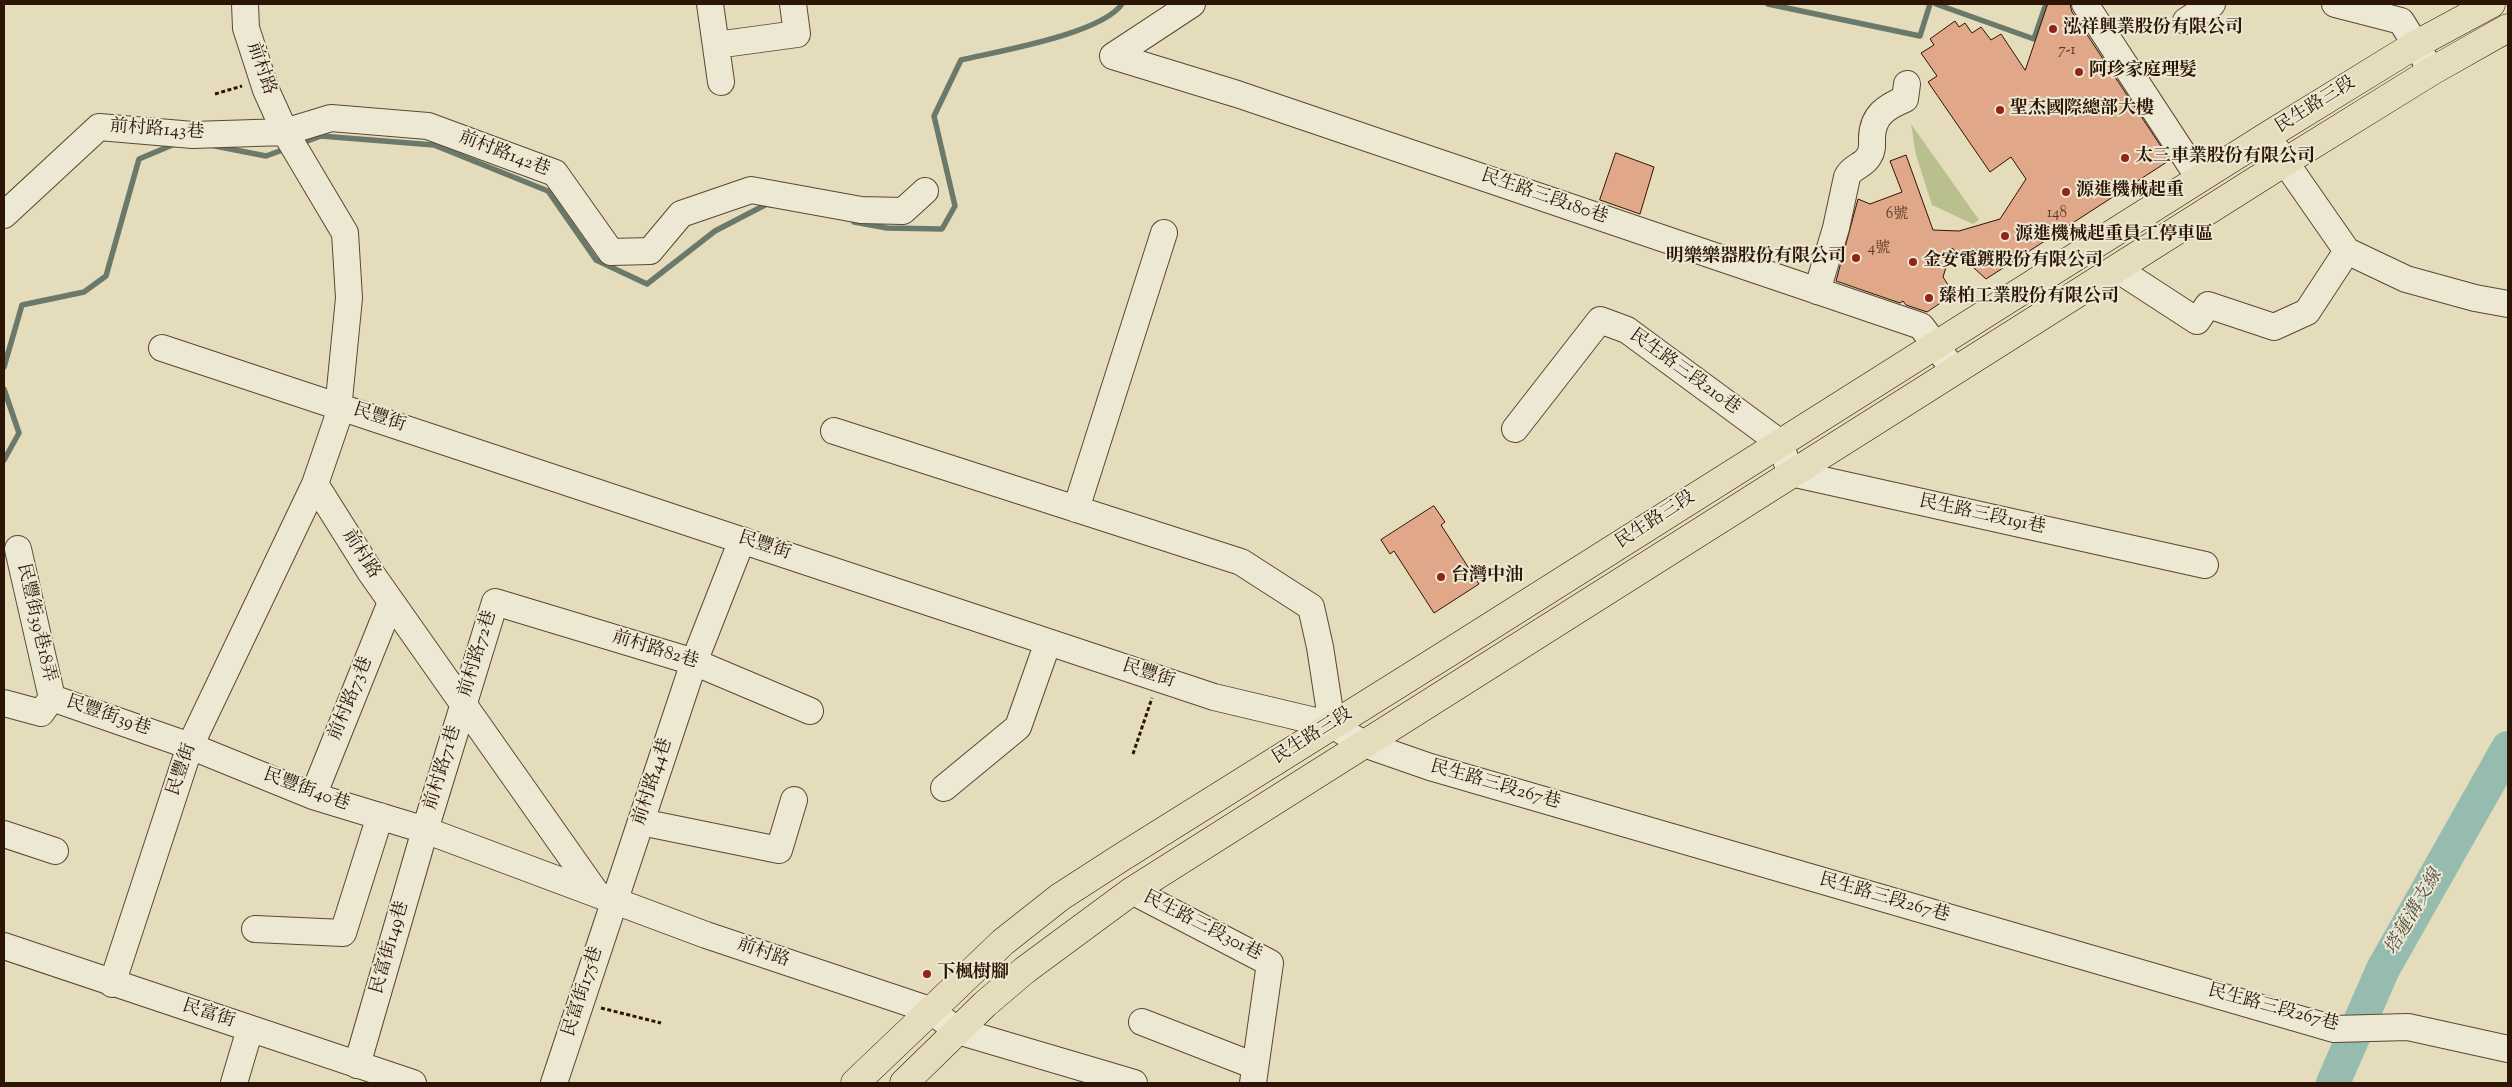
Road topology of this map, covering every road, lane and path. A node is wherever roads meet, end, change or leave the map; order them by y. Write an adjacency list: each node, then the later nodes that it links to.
1 (245, 4): 16 (street, 前村路)
2 (710, 4): 11 (street)
3 (794, 4): 11 (street)
4 (1192, 4): 25 (street, 民生路三段180巷)
5 (2085, 4): 19 (street)
6 (2212, 4): 9 (street)
7 (2335, 4): 12 (street)
8 (2490, 4): 12 (main road, 民生路三段)
9 (2186, 21)
10 (2508, 28): 13 (main road, 民生路三段)
11 (716, 44): 14 (street)
12 (2415, 45): 13 (street); 17 (main road, 民生路三段)
13 (2432, 71): 18 (main road, 民生路三段)
14 (721, 82)
15 (1907, 84): 25 (street)
16 (285, 132): 20 (street, 前村路142巷); 21 (street, 前村路143巷); 30 (street, 前村路)
17 (2267, 136): 18 (street); 19 (main road, 民生路三段)
18 (2285, 162): 23 (street); 24 (main road, 民生路三段)
19 (2199, 178): 27 (main road, 民生路三段)
20 (925, 191)
21 (4, 215)
22 (1164, 233): 36 (street)
23 (2347, 252): 24 (street); 26 (street)
24 (2117, 269): 29 (main road, 民生路三段)
25 (1817, 291): 27 (street, 民生路三段180巷)
26 (2508, 304)
27 (1936, 344): 29 (street, 民生路三段180巷); 33 (main road, 民生路三段)
28 (162, 348): 30 (street, 民豐街)
29 (1954, 370): 34 (main road, 民生路三段)
30 (337, 405): 35 (street); 37 (street, 民豐街)
31 (1515, 428): 33 (street, 民生路三段210巷)
32 (834, 431): 36 (street)
33 (1779, 442): 34 (street); 49 (main road, 民生路三段)
34 (1791, 473): 39 (street, 民生路三段191巷); 50 (main road, 民生路三段)
35 (315, 484): 40 (street, 前村路); 51 (street, 民豐街)
36 (1076, 509): 49 (street)
37 (742, 540): 42 (street, 民豐街); 43 (street, 前村路44巷)
38 (18, 549): 45 (street, 民豐街39巷18弄)
39 (2206, 565)
40 (392, 602): 47 (street, 前村路); 54 (street, 前村路73巷)
41 (495, 602): 43 (street, 前村路82巷); 47 (street, 前村路72巷)
42 (1048, 642): 44 (street, 民豐街); 53 (street)
43 (694, 662): 48 (street, 前村路82巷); 57 (street, 前村路44巷)
44 (1158, 678): 49 (street, 民豐街); 52 (path)
45 (52, 698): 46 (street, 民豐街39巷); 51 (street, 民豐街39巷)
46 (4, 703)
47 (463, 705): 58 (street, 前村路71巷); 62 (street, 前村路)
48 (810, 710)
49 (1332, 725): 50 (street, 民豐街); 67 (main road, 民生路三段)
50 (1364, 744): 61 (main road, 民生路三段); 72 (street, 民生路三段267巷)
51 (190, 746): 54 (street, 民豐街40巷); 65 (street, 民豐街)
52 (1133, 754)
53 (944, 788)
54 (314, 796): 56 (street, 民豐街40巷)
55 (794, 800): 57 (street)
56 (380, 816): 58 (street, 民豐街40巷); 63 (street)
57 (641, 822): 62 (street, 前村路44巷)
58 (425, 830): 62 (street, 前村路); 73 (street, 民富街149巷)
59 (4, 834): 60 (street)
60 (55, 851)
61 (1132, 891): 71 (main road, 民生路三段); 74 (street, 民生路三段301巷)
62 (606, 898): 66 (street, 民富街175巷); 67 (street, 前村路)
63 (255, 929)
64 (4, 946): 65 (street, 民富街)
65 (112, 984): 70 (street, 民富街)
66 (581, 1003): 69 (path); 77 (street, 民富街175巷)
67 (930, 1010): 71 (street, 前村路); 78 (main road, 民生路三段)
68 (1142, 1022): 74 (street)
69 (661, 1023)
70 (250, 1029): 73 (street, 民富街); 75 (street)
71 (958, 1031): 79 (main road, 民生路三段); 80 (street)
72 (2508, 1050)
73 (357, 1065): 76 (street, 民富街)
74 (1254, 1075)
75 (234, 1083)
76 (413, 1083)
77 (554, 1083)
78 (855, 1083)
79 (904, 1083)
80 (1134, 1083)

